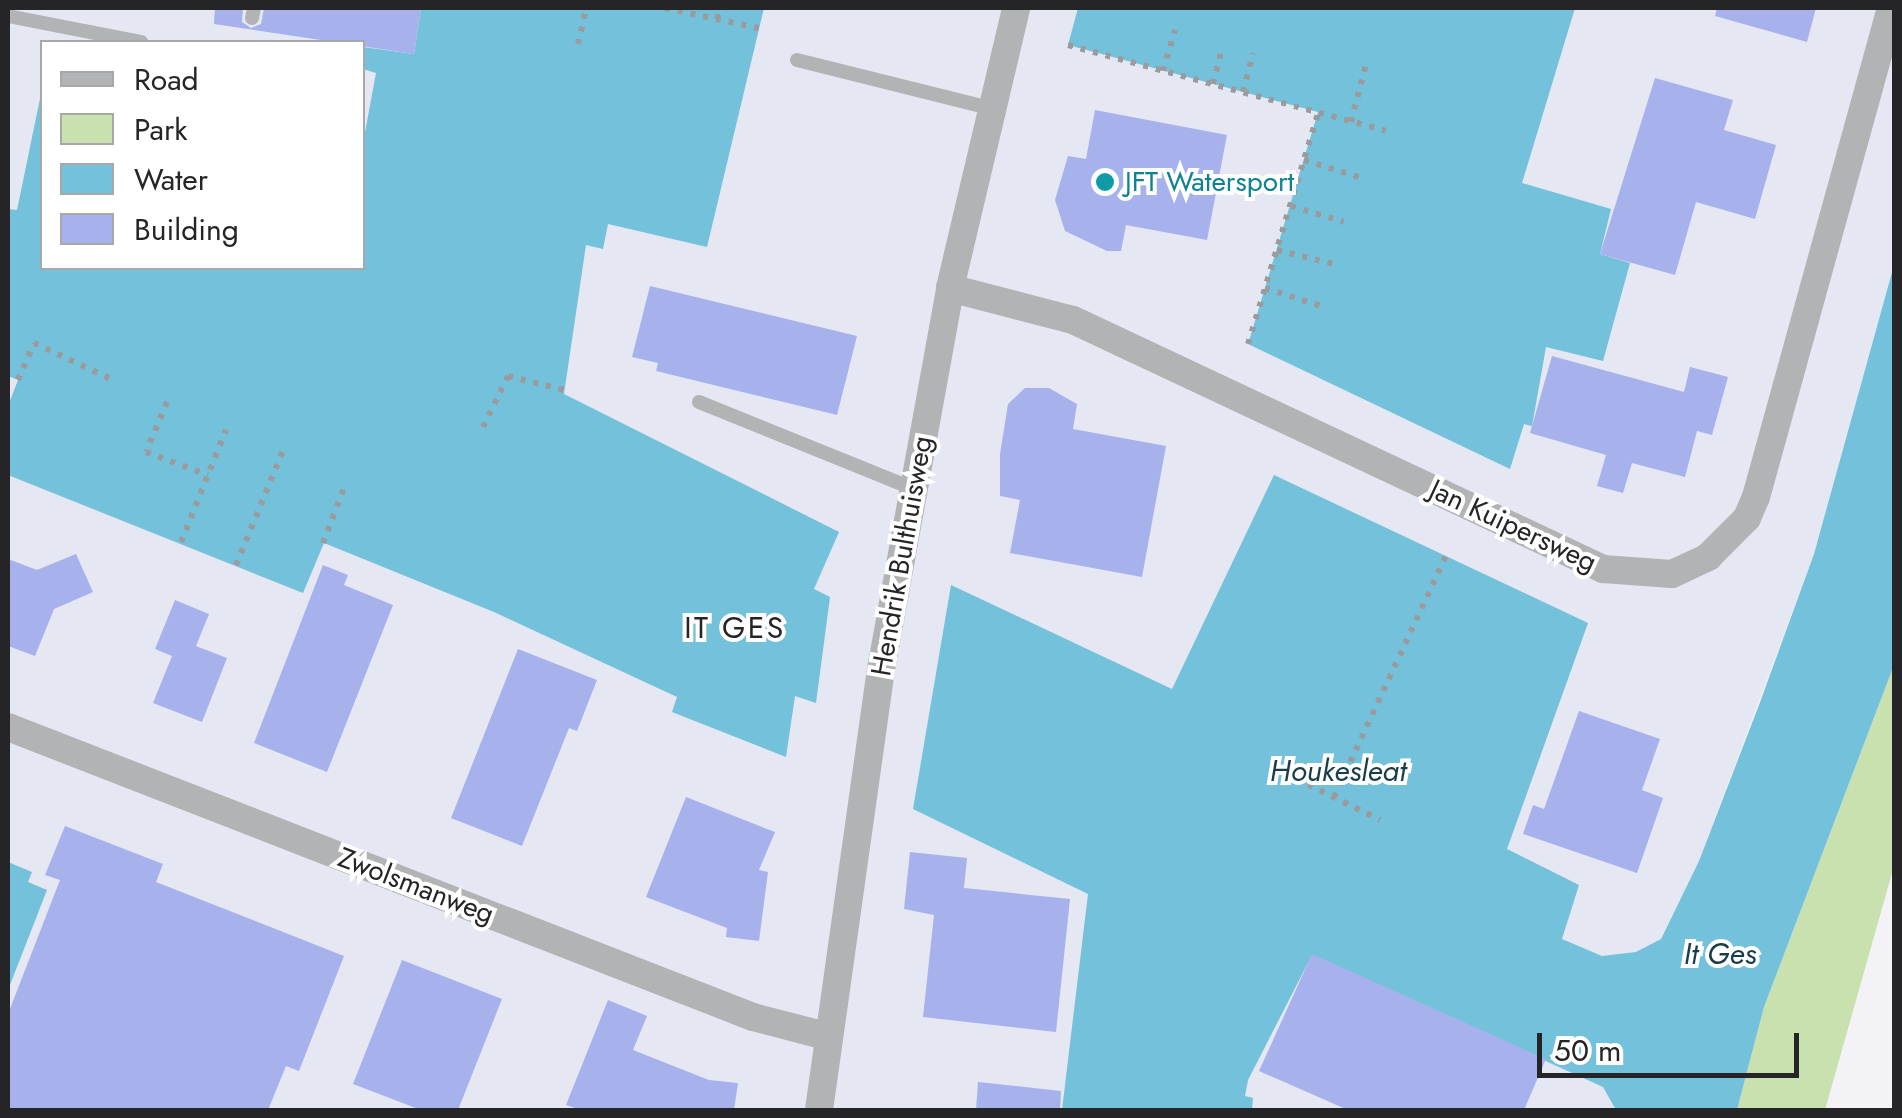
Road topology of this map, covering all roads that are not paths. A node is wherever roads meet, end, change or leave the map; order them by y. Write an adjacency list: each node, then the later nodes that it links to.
1 (1016, 8): 6 (street, Hendrik Bulthuisweg)
2 (1890, 8): 7 (street, Jan Kuipersweg)
3 (8, 16): 4 (lane)
4 (131, 40)
5 (797, 60): 6 (lane)
6 (993, 109): 7 (street, Hendrik Bulthuisweg)
7 (950, 288): 9 (street, Hendrik Bulthuisweg)
8 (700, 402): 9 (lane)
9 (915, 489): 11 (street, Hendrik Bulthuisweg)
10 (8, 727): 11 (street, Zwolsmanweg)
11 (826, 1036): 12 (street, Hendrik Bulthuisweg)
12 (818, 1110)

